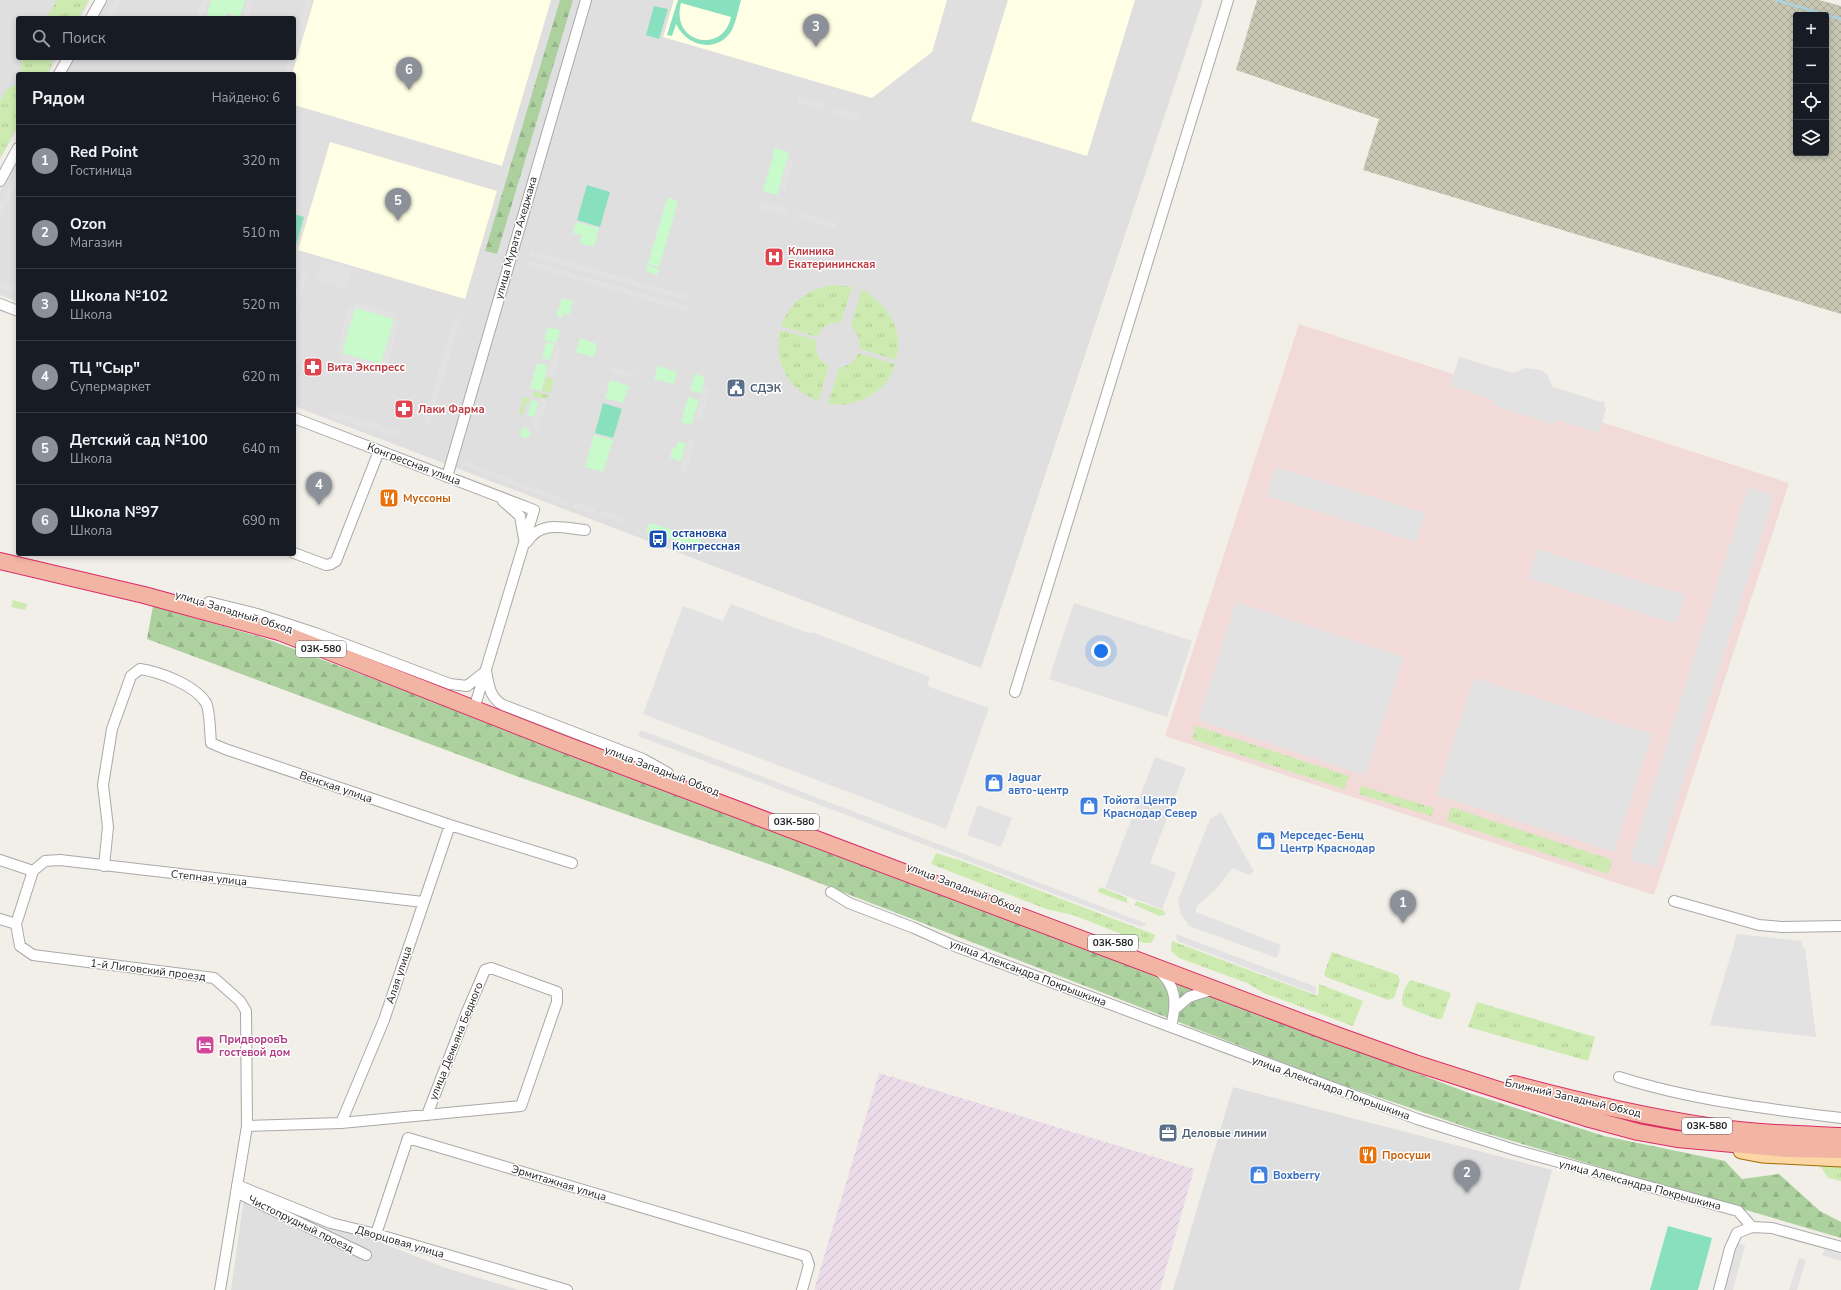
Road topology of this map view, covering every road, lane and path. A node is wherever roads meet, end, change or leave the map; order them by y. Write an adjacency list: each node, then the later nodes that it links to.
1 (101, 0): 4 (street)
2 (586, 0): 13 (street, улица Мурата Ахеджака)
3 (1228, 0): 22 (street)
4 (92, 16)
5 (67, 60): 6 (street)
6 (60, 72)
7 (16, 152): 8 (street)
8 (0, 181)
9 (0, 304): 10 (street)
10 (16, 310)
11 (296, 419): 12 (street, Конгрессная улица)
12 (379, 451): 13 (street, Конгрессная улица); 17 (street)
13 (447, 477): 14 (street, Конгрессная улица)
14 (496, 496): 16 (street); 16 (street, Конгрессная улица)
15 (585, 530): 16 (street)
16 (524, 545): 21 (street)
17 (296, 554)
18 (0, 555): 20 (highway, улица Западный Обход / 03К-580)
19 (0, 561): 23 (highway, улица Западный Обход / 03К-580)
20 (209, 602): 21 (street); 23 (highway, улица Западный Обход / 03К-580)
21 (486, 671): 23 (street); 24 (street)
22 (1015, 692)
23 (475, 704): 24 (highway, улица Западный Обход / 03К-580); 36 (highway, улица Западный Обход / 03К-580)
24 (668, 773): 40 (highway, улица Западный Обход / 03К-580)
25 (450, 825): 27 (street, Венская улица); 28 (street, Венская улица); 32 (street, Алая улица)
26 (0, 860): 29 (street)
27 (572, 863)
28 (104, 866): 29 (street, Степная улица); 32 (street, Степная улица)
29 (32, 871): 34 (street)
30 (831, 892): 41 (street, улица Александра Покрышкина)
31 (1674, 901): 35 (street)
32 (423, 902): 45 (street, Алая улица)
33 (0, 919): 34 (street)
34 (16, 924): 46 (street, 1-й Лиговский проезд)
35 (1841, 926)
36 (1151, 964): 37 (highway, улица Западный Обход / 03К-580); 38 (street)
37 (1217, 989): 38 (street); 39 (highway, улица Западный Обход / 03К-580)
38 (1175, 1008): 41 (street)
39 (1292, 1018): 48 (highway, Ближний Западный Обход / 03К-580)
40 (1313, 1019): 47 (highway, Ближний Западный Обход / 03К-580)
41 (1171, 1026): 52 (street, улица Александра Покрышкина)
42 (1619, 1077): 44 (street)
43 (427, 1115): 43 (street, улица Демьяна Бедного); 45 (street, улица Демьяна Бедного)
44 (1841, 1118)
45 (341, 1122): 46 (street, улица Демьяна Бедного)
46 (246, 1126): 51 (street, 1-й Лиговский проезд)
47 (1841, 1136)
48 (1677, 1139): 49 (highway, 03К-580); 50 (main road, 03К-580)
49 (1841, 1150)
50 (1841, 1159)
51 (236, 1188): 53 (street, Дворцовая улица); 55 (street, Чистопрудный проезд); 56 (street, 1-й Лиговский проезд)
52 (1752, 1227): 54 (street); 59 (street)
53 (376, 1234): 57 (street, Дворцовая улица); 58 (street, Эрмитажная улица)
54 (1841, 1247)
55 (366, 1255)
56 (220, 1290)
57 (567, 1290)
58 (802, 1290)
59 (1718, 1290)

